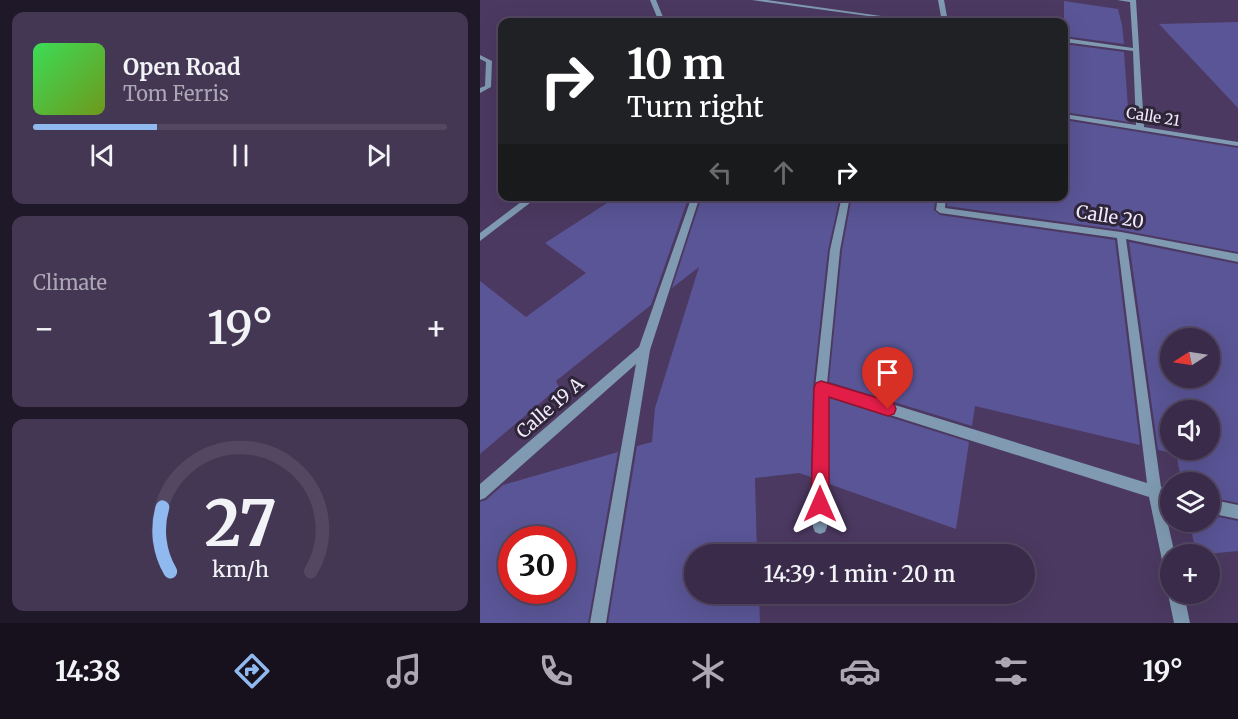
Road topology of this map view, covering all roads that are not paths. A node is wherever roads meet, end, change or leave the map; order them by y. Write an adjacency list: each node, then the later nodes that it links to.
1 (653, 0): 7 (street)
2 (755, 0): 6 (street)
3 (941, 0): 10 (street)
4 (1120, 0): 5 (street)
5 (1133, 1): 12 (street)
6 (850, 14): 8 (street); 9 (street)
7 (660, 18)
8 (848, 18)
9 (886, 18)
10 (944, 18)
11 (1068, 41): 12 (street)
12 (1136, 50): 16 (street)
13 (480, 57): 14 (street)
14 (480, 91)
15 (1068, 117): 16 (street, Calle 21)
16 (1140, 128): 17 (street, Calle 21)
17 (1238, 144)
18 (528, 201): 23 (street)
19 (694, 201): 25 (street)
20 (845, 201): 26 (street)
21 (941, 201): 22 (street, Calle 20)
22 (1121, 235): 24 (street, Calle 20); 28 (street)
23 (480, 238)
24 (1238, 258)
25 (644, 350): 27 (street, Calle 19 A); 35 (street)
26 (821, 388): 28 (street); 32 (street)
27 (480, 493)
28 (1155, 494): 29 (street); 33 (street)
29 (1160, 495)
30 (1220, 508): 31 (street)
31 (1238, 512)
32 (820, 527)
33 (1166, 544)
34 (1178, 604): 36 (street)
35 (598, 623)
36 (1182, 623)

